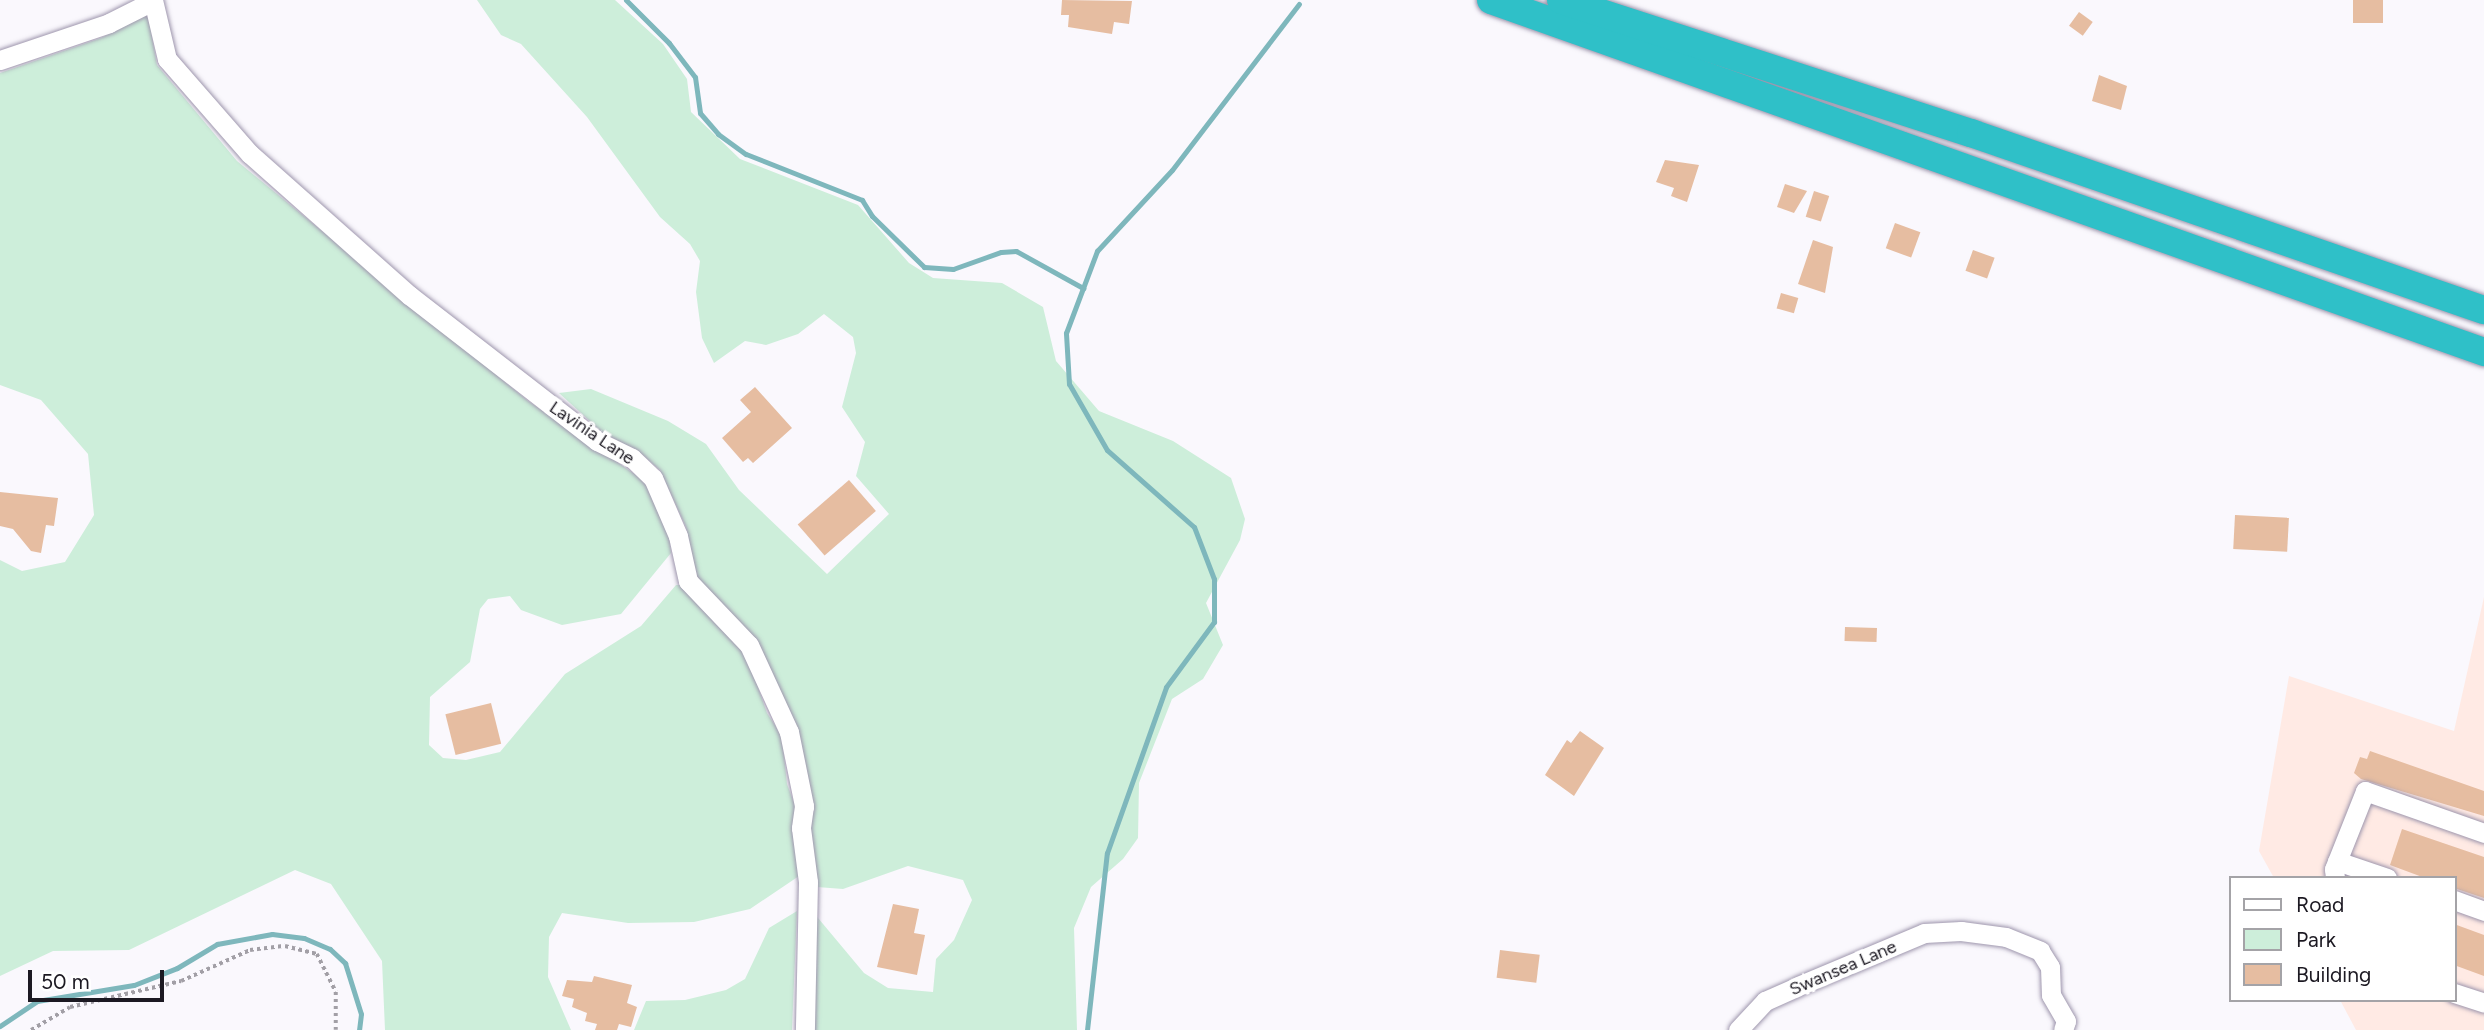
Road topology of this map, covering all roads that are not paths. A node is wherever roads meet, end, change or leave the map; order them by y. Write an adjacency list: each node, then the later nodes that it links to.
1 (153, 0): 4 (street); 14 (street, Lavinia Lane)
2 (1491, 0): 6 (highway)
3 (1561, 0): 5 (highway)
4 (0, 60)
5 (2484, 310)
6 (2484, 352)
7 (2484, 833): 8 (street)
8 (2336, 870): 9 (street)
9 (2374, 876)
10 (2456, 901): 11 (street)
11 (2484, 911)
12 (2456, 994): 13 (street)
13 (2484, 1003)
14 (805, 1030)
15 (1738, 1030): 16 (street, Swansea Lane)
16 (2063, 1030)

